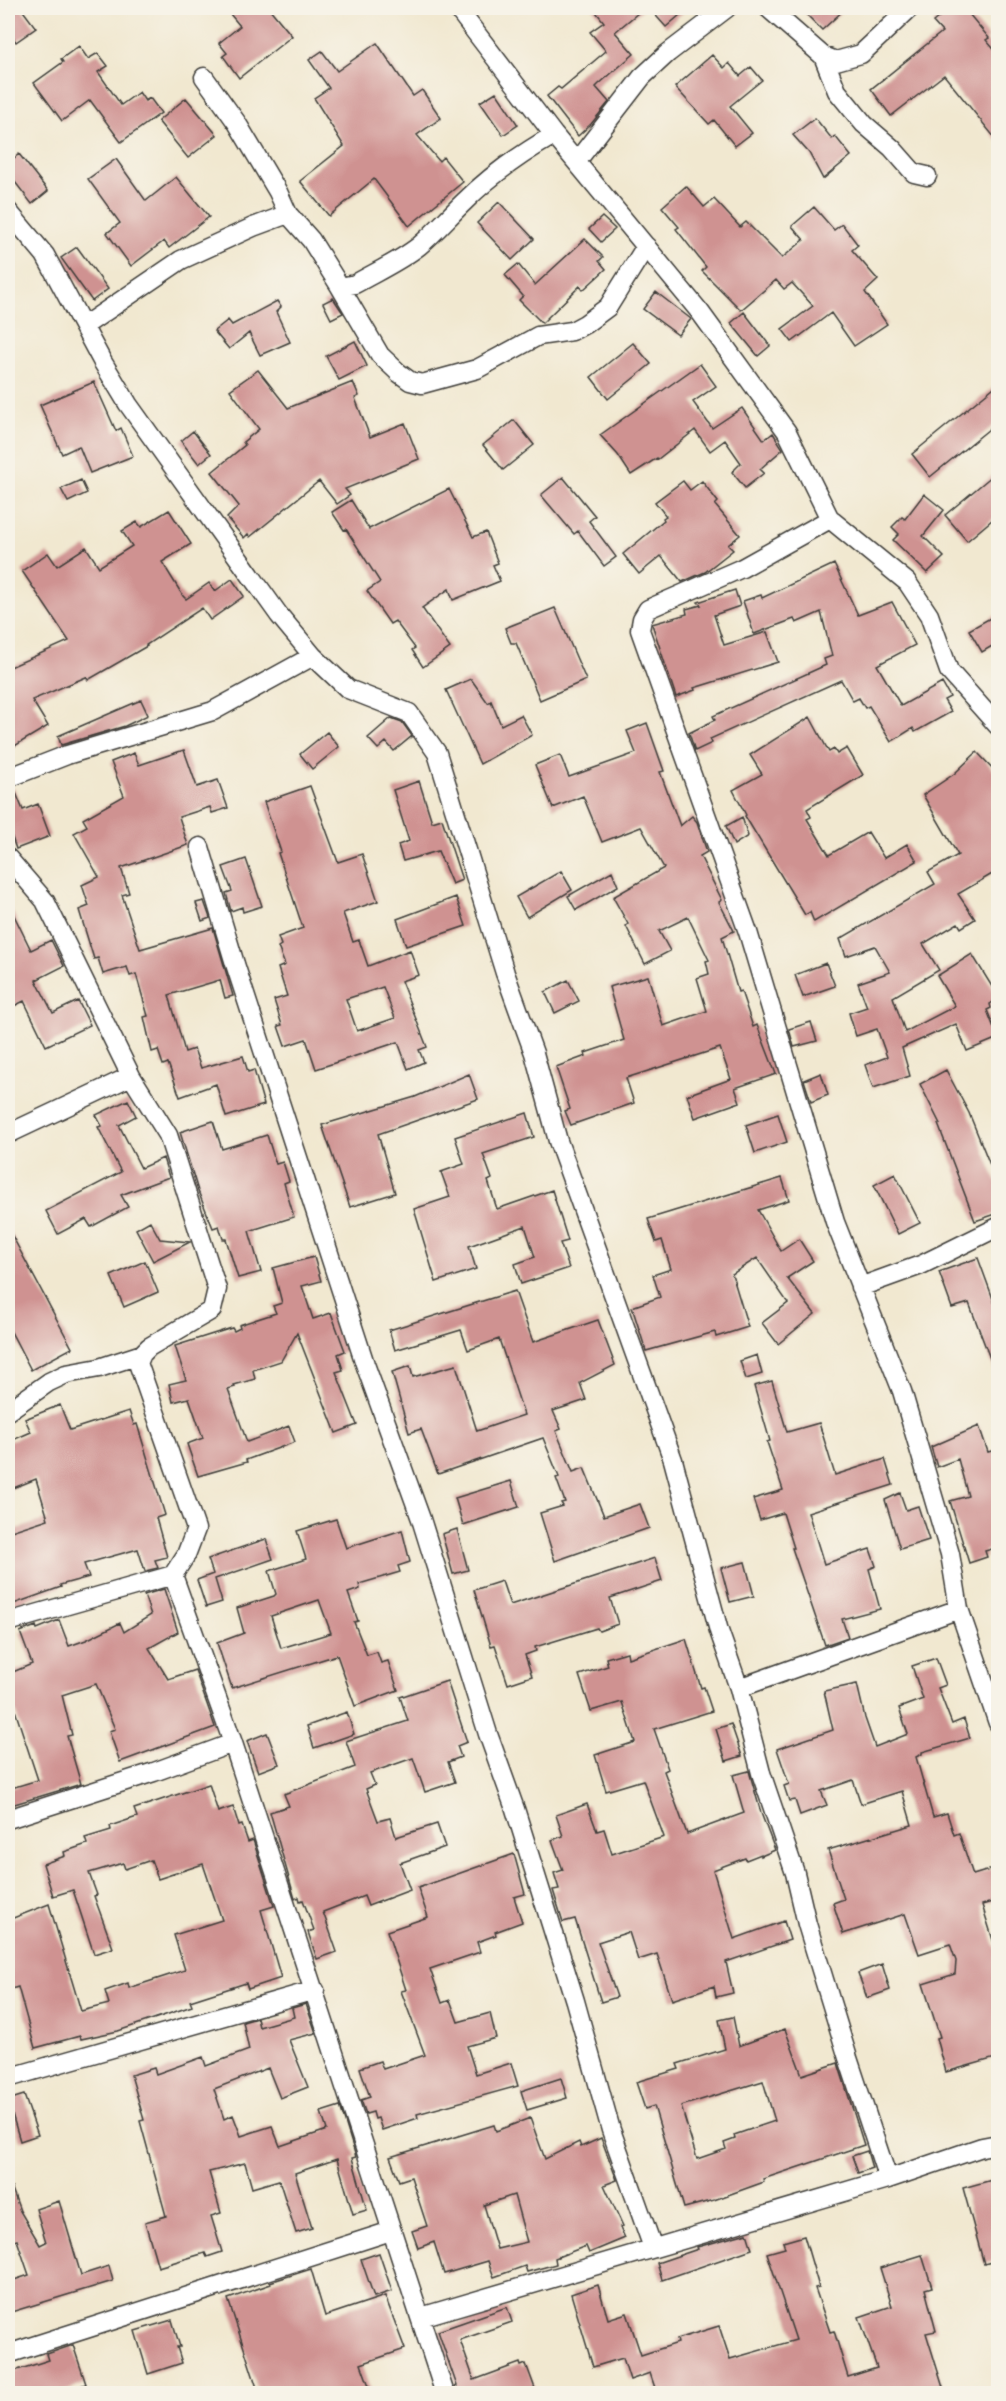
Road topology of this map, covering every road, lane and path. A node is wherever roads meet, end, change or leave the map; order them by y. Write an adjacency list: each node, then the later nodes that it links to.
1 (457, 8): 7 (street)
2 (727, 8): 8 (street)
3 (768, 8): 5 (street)
4 (909, 8): 5 (street)
5 (823, 56): 9 (street)
6 (204, 77): 11 (street)
7 (554, 135): 8 (street); 13 (street)
8 (577, 161): 12 (street)
9 (927, 176)
10 (8, 212): 14 (street)
11 (288, 214): 13 (street); 14 (street)
12 (646, 246): 13 (street); 15 (street)
13 (339, 285)
14 (84, 326): 16 (street)
15 (830, 519): 17 (street); 24 (street)
16 (313, 656): 18 (street); 30 (street)
17 (999, 726)
18 (8, 778)
19 (200, 847): 39 (street)
20 (10, 865): 21 (street)
21 (131, 1076): 22 (street); 25 (street)
22 (8, 1134)
23 (999, 1227): 24 (street)
24 (861, 1287): 28 (street)
25 (142, 1354): 26 (street); 27 (street)
26 (8, 1411)
27 (173, 1575): 29 (street); 32 (street)
28 (959, 1609): 30 (street); 31 (street)
29 (8, 1622)
30 (739, 1688): 37 (street)
31 (999, 1723)
32 (233, 1743): 33 (street); 34 (street)
33 (8, 1819)
34 (315, 1990): 35 (street); 38 (street)
35 (8, 2078)
36 (999, 2144): 37 (street)
37 (888, 2179): 39 (street)
38 (391, 2231): 40 (street); 41 (street)
39 (653, 2248): 40 (street)
40 (421, 2317): 42 (street)
41 (8, 2354)
42 (445, 2394)

